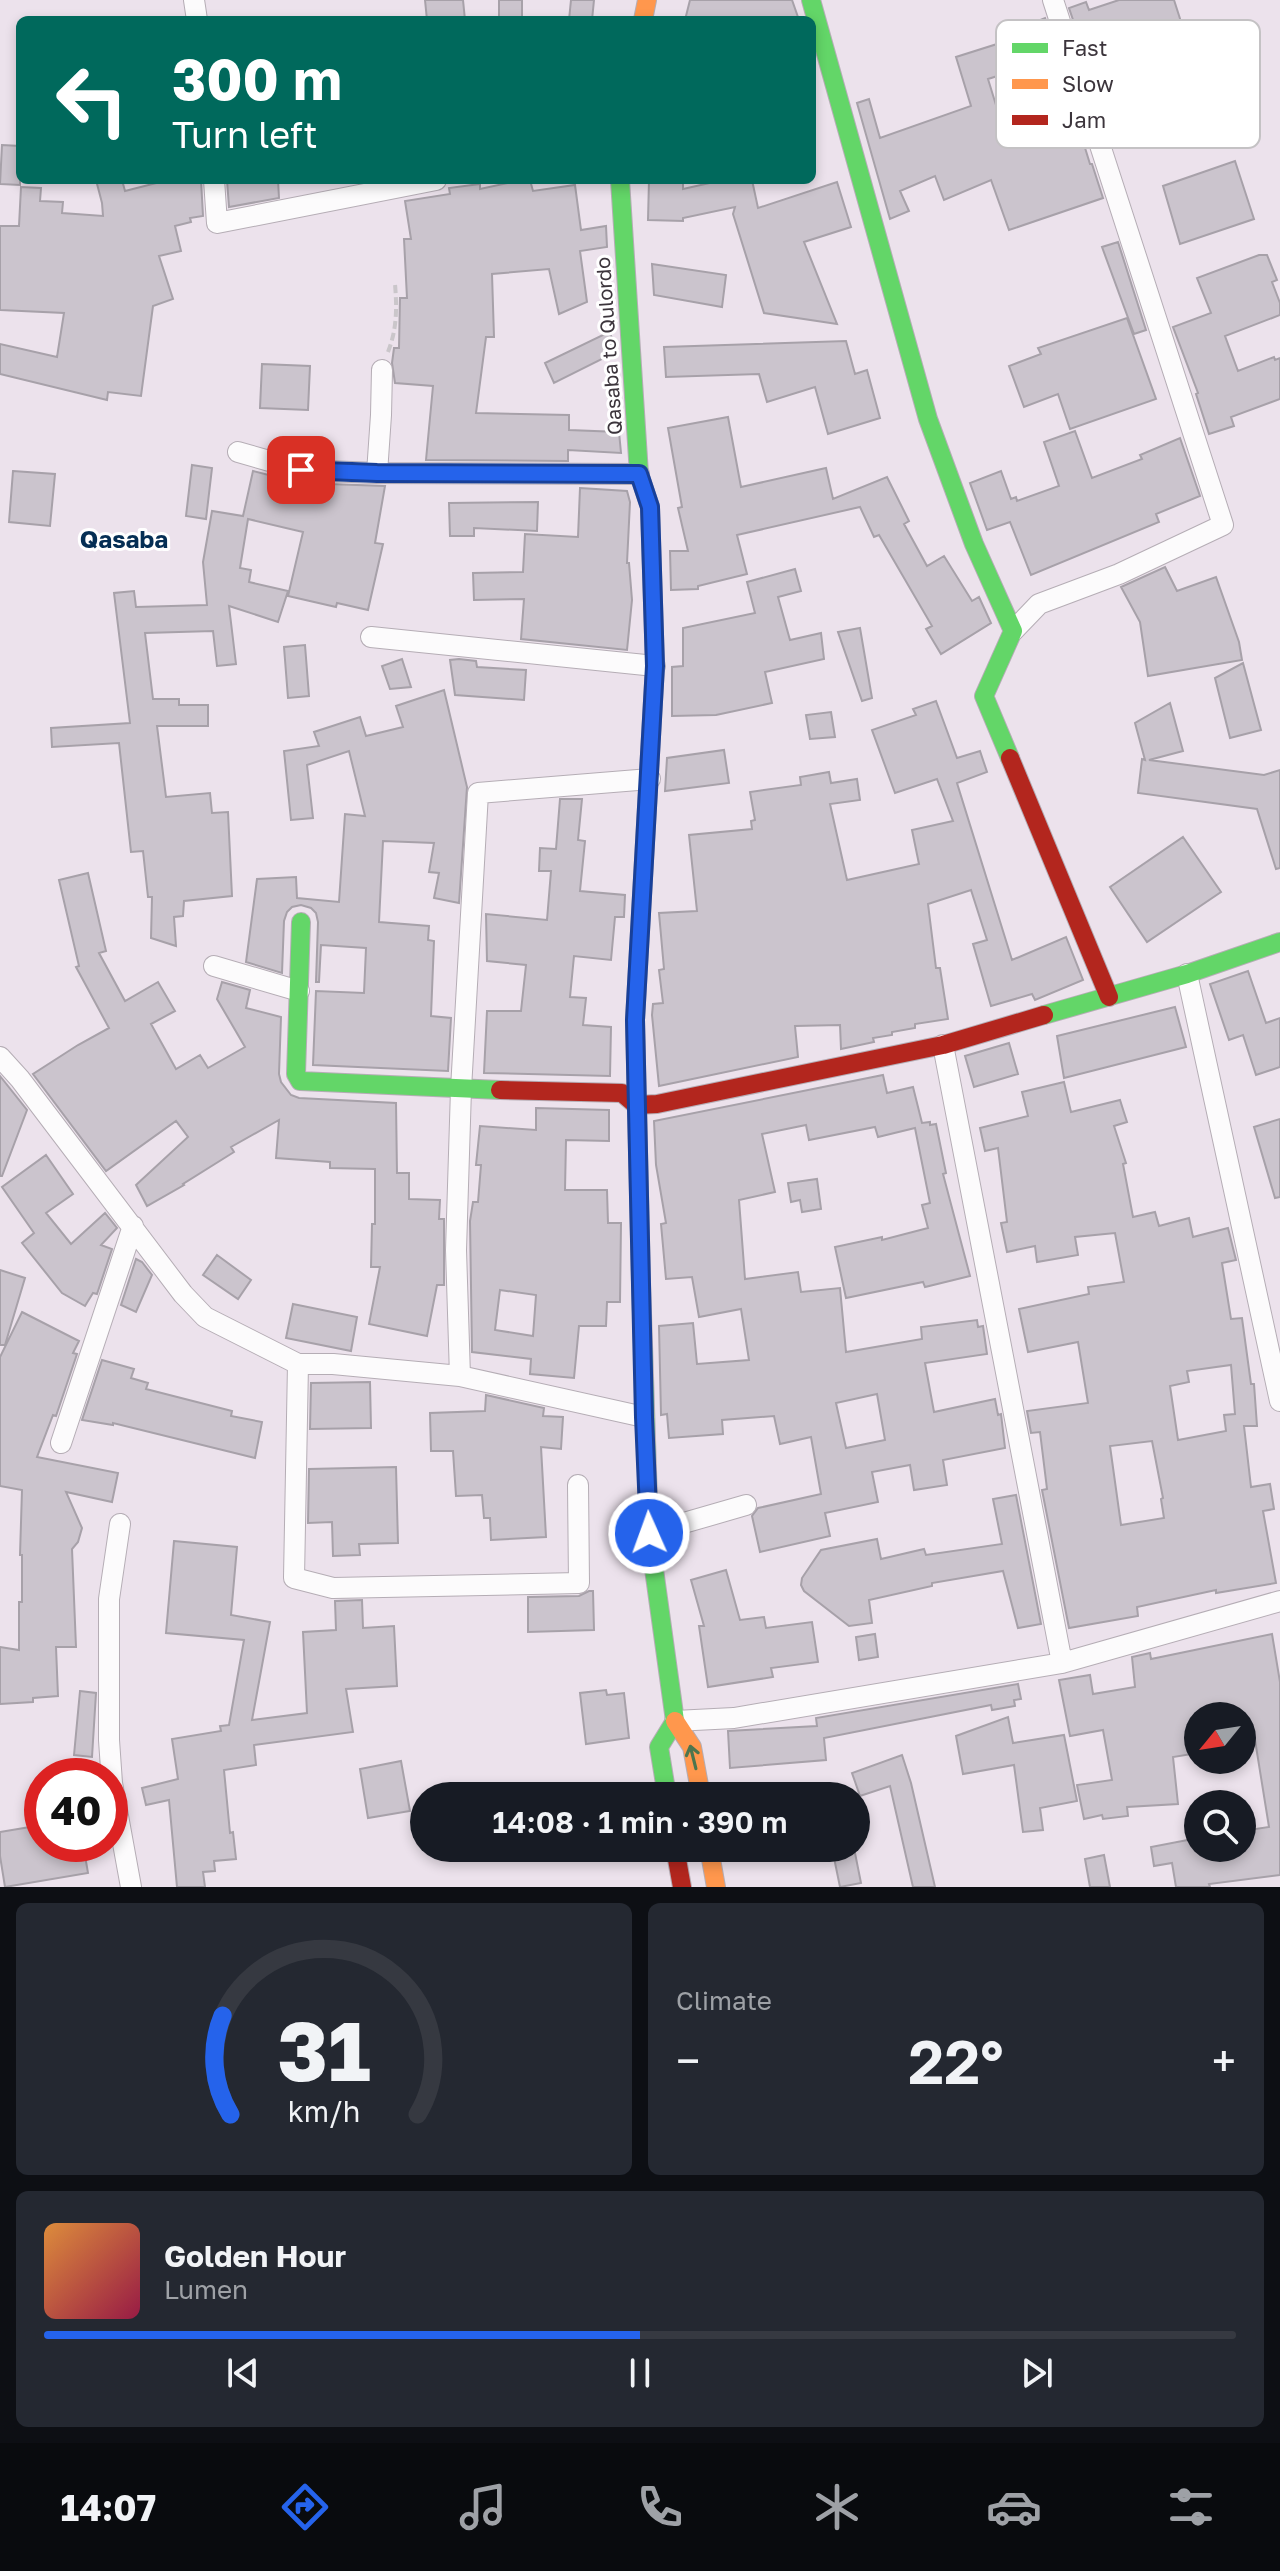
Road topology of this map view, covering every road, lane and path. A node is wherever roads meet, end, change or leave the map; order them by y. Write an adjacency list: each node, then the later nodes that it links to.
1 (1053, 0): 3 (street)
2 (816, 18): 13 (street)
3 (1059, 20)
4 (1101, 148): 13 (street)
5 (214, 184): 6 (street)
6 (416, 184)
7 (620, 184): 12 (street, Qasaba to Qulordo)
8 (395, 284): 9 (path)
9 (382, 370): 11 (street)
10 (238, 452): 11 (street)
11 (377, 473): 12 (street)
12 (639, 474): 15 (street, Qasaba to Qulordo)
13 (1013, 631): 22 (street)
14 (371, 637): 15 (street)
15 (655, 666): 16 (street, Qasaba to Qulordo)
16 (650, 779): 25 (street); 26 (street, Qasaba to Qulordo)
17 (301, 922): 21 (street)
18 (1280, 942): 20 (street)
19 (214, 966): 21 (street)
20 (1187, 974): 22 (street); 30 (street)
21 (299, 991): 25 (street)
22 (1109, 997): 23 (street)
23 (943, 1045): 26 (street); 38 (street)
24 (0, 1057): 27 (street)
25 (461, 1089): 26 (street); 29 (street)
26 (636, 1105): 31 (street, Qasaba to Qulordo)
27 (133, 1226): 28 (street); 32 (street)
28 (298, 1364): 29 (street); 33 (street)
29 (460, 1376): 31 (street)
30 (1280, 1401)
31 (644, 1417): 36 (street, Qasaba to Qulordo)
32 (61, 1443)
33 (578, 1485)
34 (746, 1505): 36 (street)
35 (120, 1524): 44 (street)
36 (649, 1533): 39 (street, Qasaba to Qulordo)
37 (1280, 1601): 38 (street)
38 (1062, 1663): 39 (street)
39 (675, 1721): 40 (street); 41 (street, one-way to 39)
40 (665, 1782)
41 (698, 1782)
42 (678, 1862): 45 (street)
43 (712, 1862): 46 (street)
44 (131, 1887)
45 (682, 1887)
46 (716, 1887)

